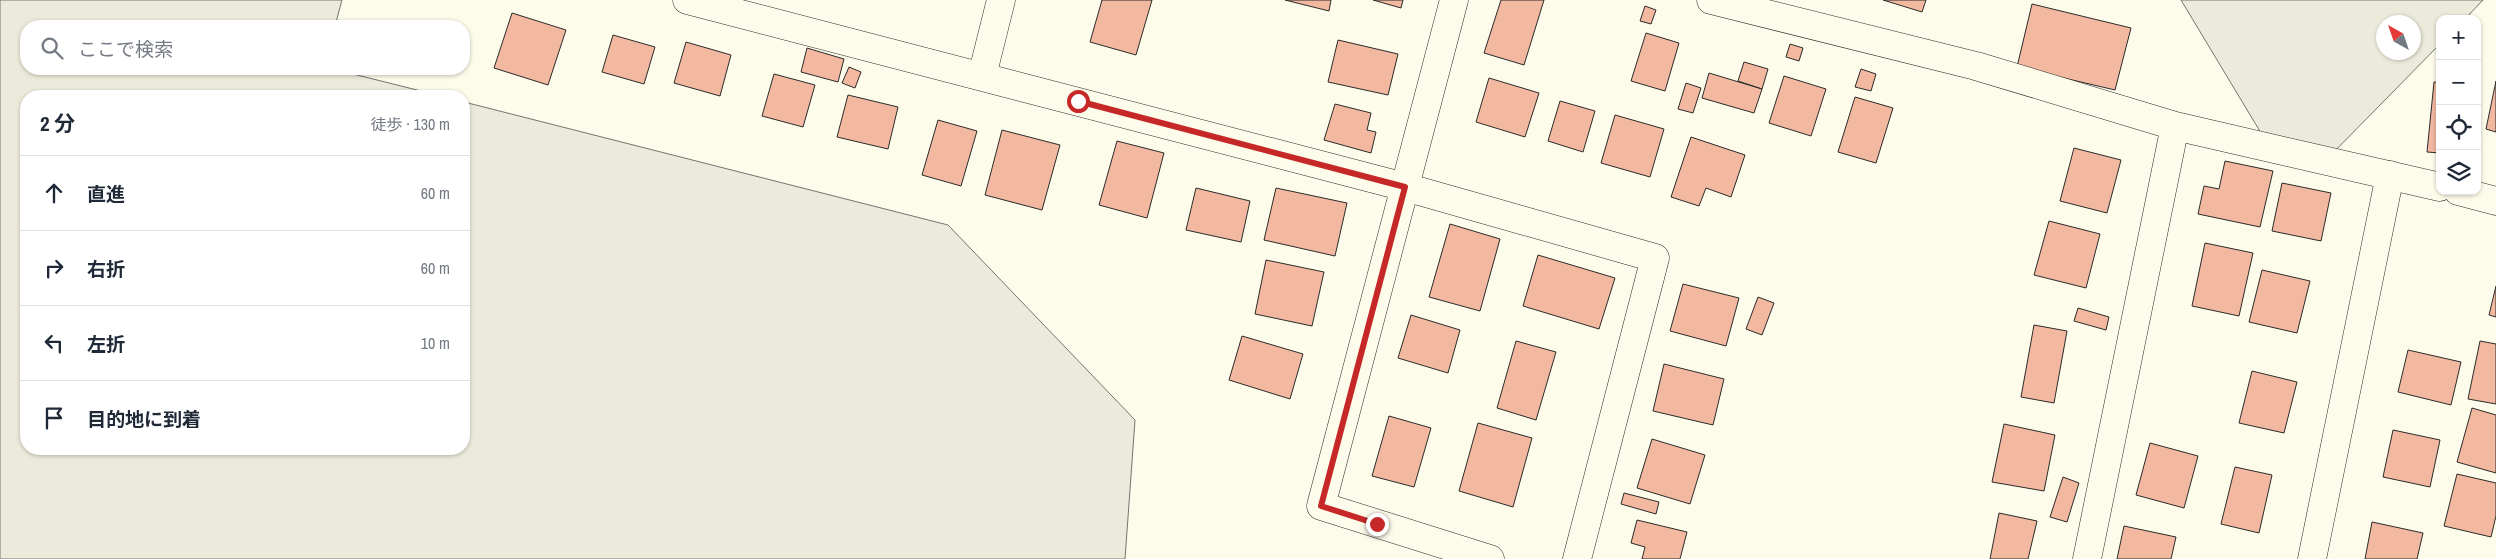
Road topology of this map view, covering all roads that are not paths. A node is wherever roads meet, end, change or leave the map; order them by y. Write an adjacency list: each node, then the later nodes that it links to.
1 (687, 0): 5 (street)
2 (1001, 0): 5 (street)
3 (1454, 0): 9 (street)
4 (1711, 0): 6 (street)
5 (982, 76): 9 (street)
6 (2175, 126): 7 (street); 14 (street)
7 (2390, 175): 8 (street); 15 (street)
8 (2436, 186)
9 (1405, 187): 12 (street); 13 (street)
10 (2475, 195): 11 (street)
11 (2496, 200)
12 (1490, 559)
13 (1577, 559)
14 (2087, 559)
15 (2312, 559)

